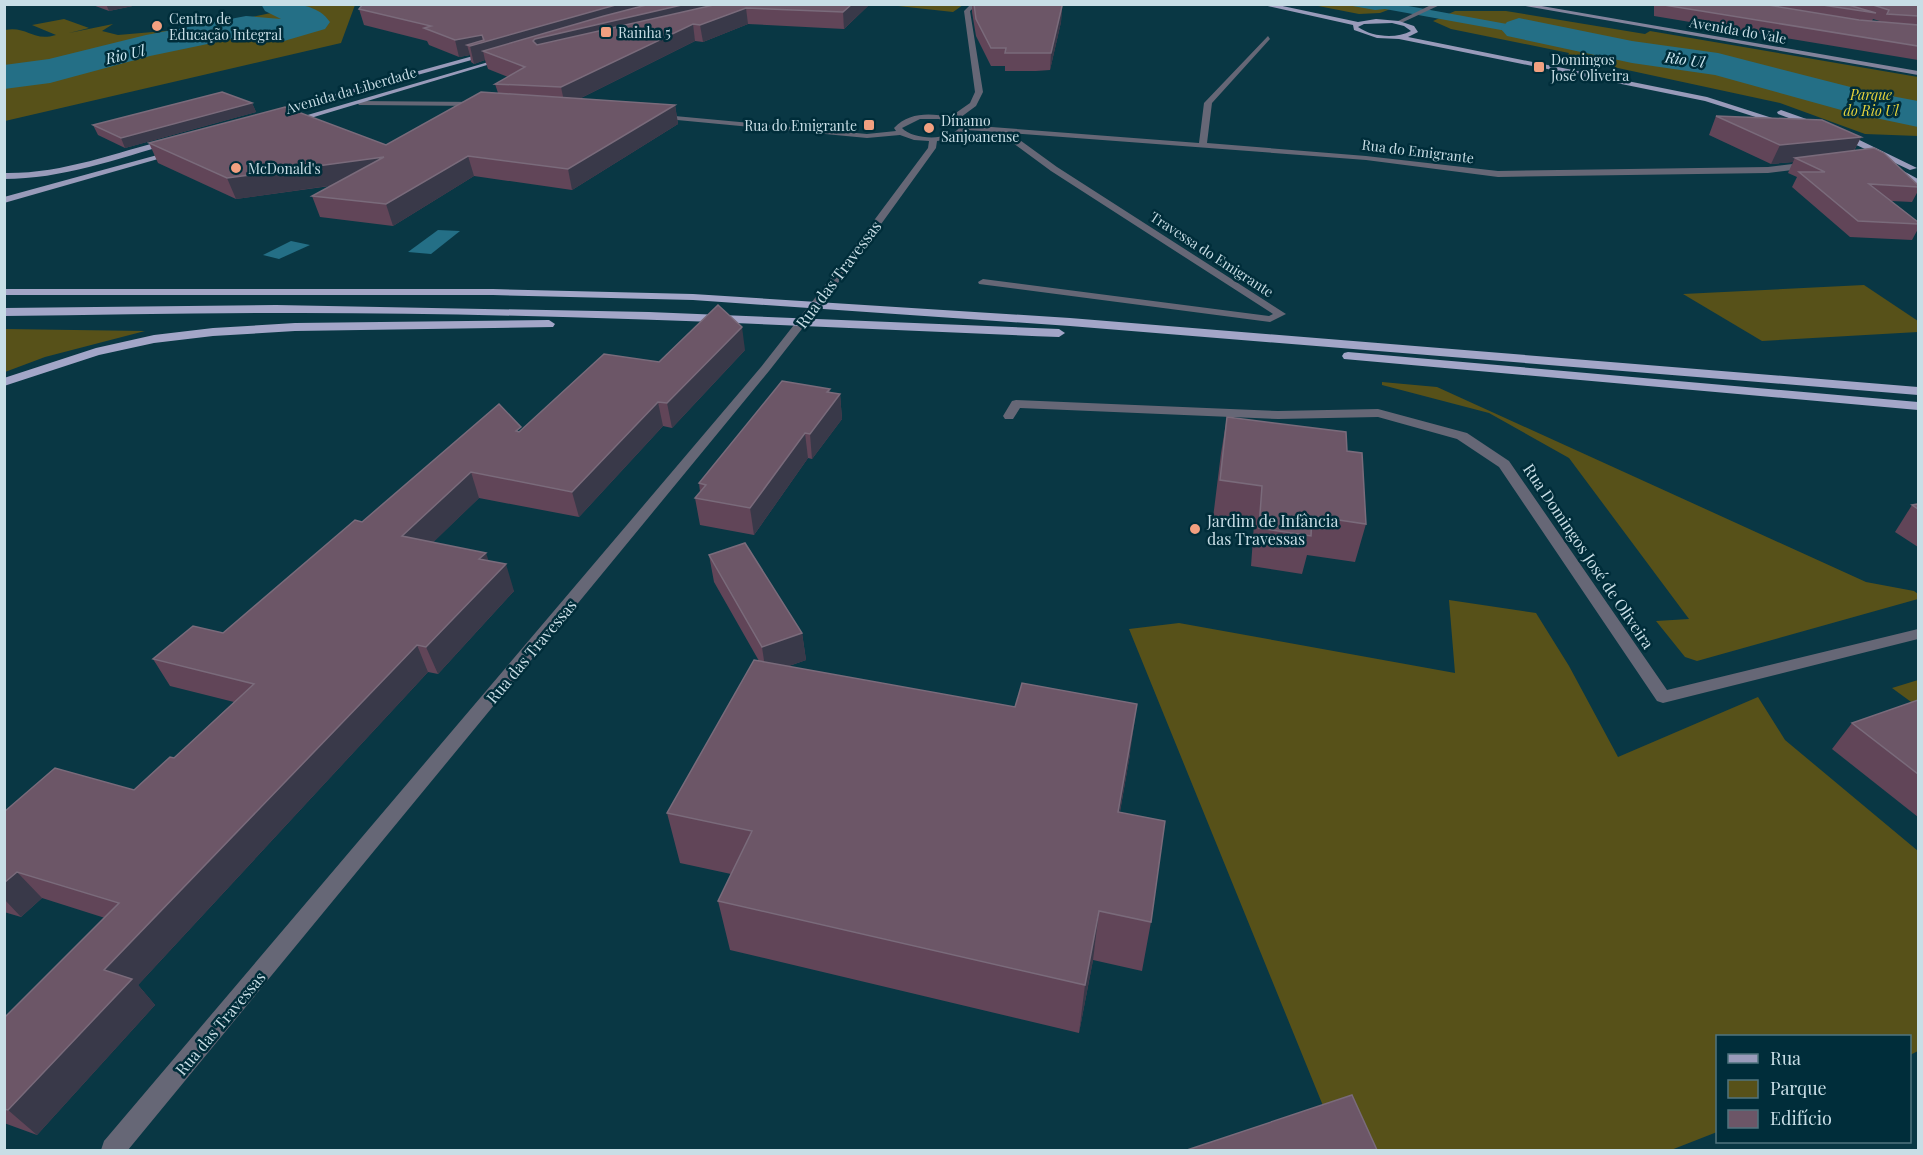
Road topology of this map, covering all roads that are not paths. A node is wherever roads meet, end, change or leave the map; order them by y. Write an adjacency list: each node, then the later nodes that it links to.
1 (975, 4): 19 (street)
2 (1262, 4): 7 (main road)
3 (1517, 4): 14 (main road, Avenida do Vale)
4 (1550, 4): 13 (main road, Avenida do Vale)
5 (1437, 6): 6 (street)
6 (1397, 23): 7 (main road); 8 (main road)
7 (1358, 24): 9 (main road)
8 (1415, 32): 9 (main road); 31 (main road)
9 (1398, 37): 26 (main road)
10 (1268, 38): 27 (street)
11 (488, 53): 18 (main road, Avenida da Liberdade)
12 (515, 56): 15 (main road, Avenida da Liberdade)
13 (1918, 66)
14 (1918, 73)
15 (359, 103): 16 (street); 20 (main road, Avenida da Liberdade)
16 (490, 105)
17 (642, 115): 23 (street, Rua do Emigrante)
18 (260, 116)
19 (951, 120): 21 (street, Rua do Emigrante); 23 (street, Rua do Emigrante)
20 (285, 123)
21 (963, 127): 22 (street, Rua do Emigrante); 25 (street, Rua do Emigrante)
22 (999, 129): 27 (street, Rua do Emigrante); 35 (street, Travessa do Emigrante)
23 (901, 133): 25 (street, Rua do Emigrante)
24 (180, 138): 32 (main road)
25 (933, 139): 44 (street, Rua das Travessas)
26 (1831, 140)
27 (1203, 144): 30 (street, Rua do Emigrante)
28 (1851, 149): 33 (main road)
29 (187, 150): 34 (main road)
30 (1815, 164)
31 (1918, 171)
32 (4, 176)
33 (1918, 182)
34 (4, 200)
35 (983, 282)
36 (4, 292): 40 (highway)
37 (4, 312): 38 (highway)
38 (740, 321): 39 (highway); 41 (highway)
39 (4, 382)
40 (1918, 391)
41 (1918, 406)
42 (1009, 416): 43 (street, Rua Domingos José de Oliveira)
43 (1918, 634)
44 (113, 1150)

